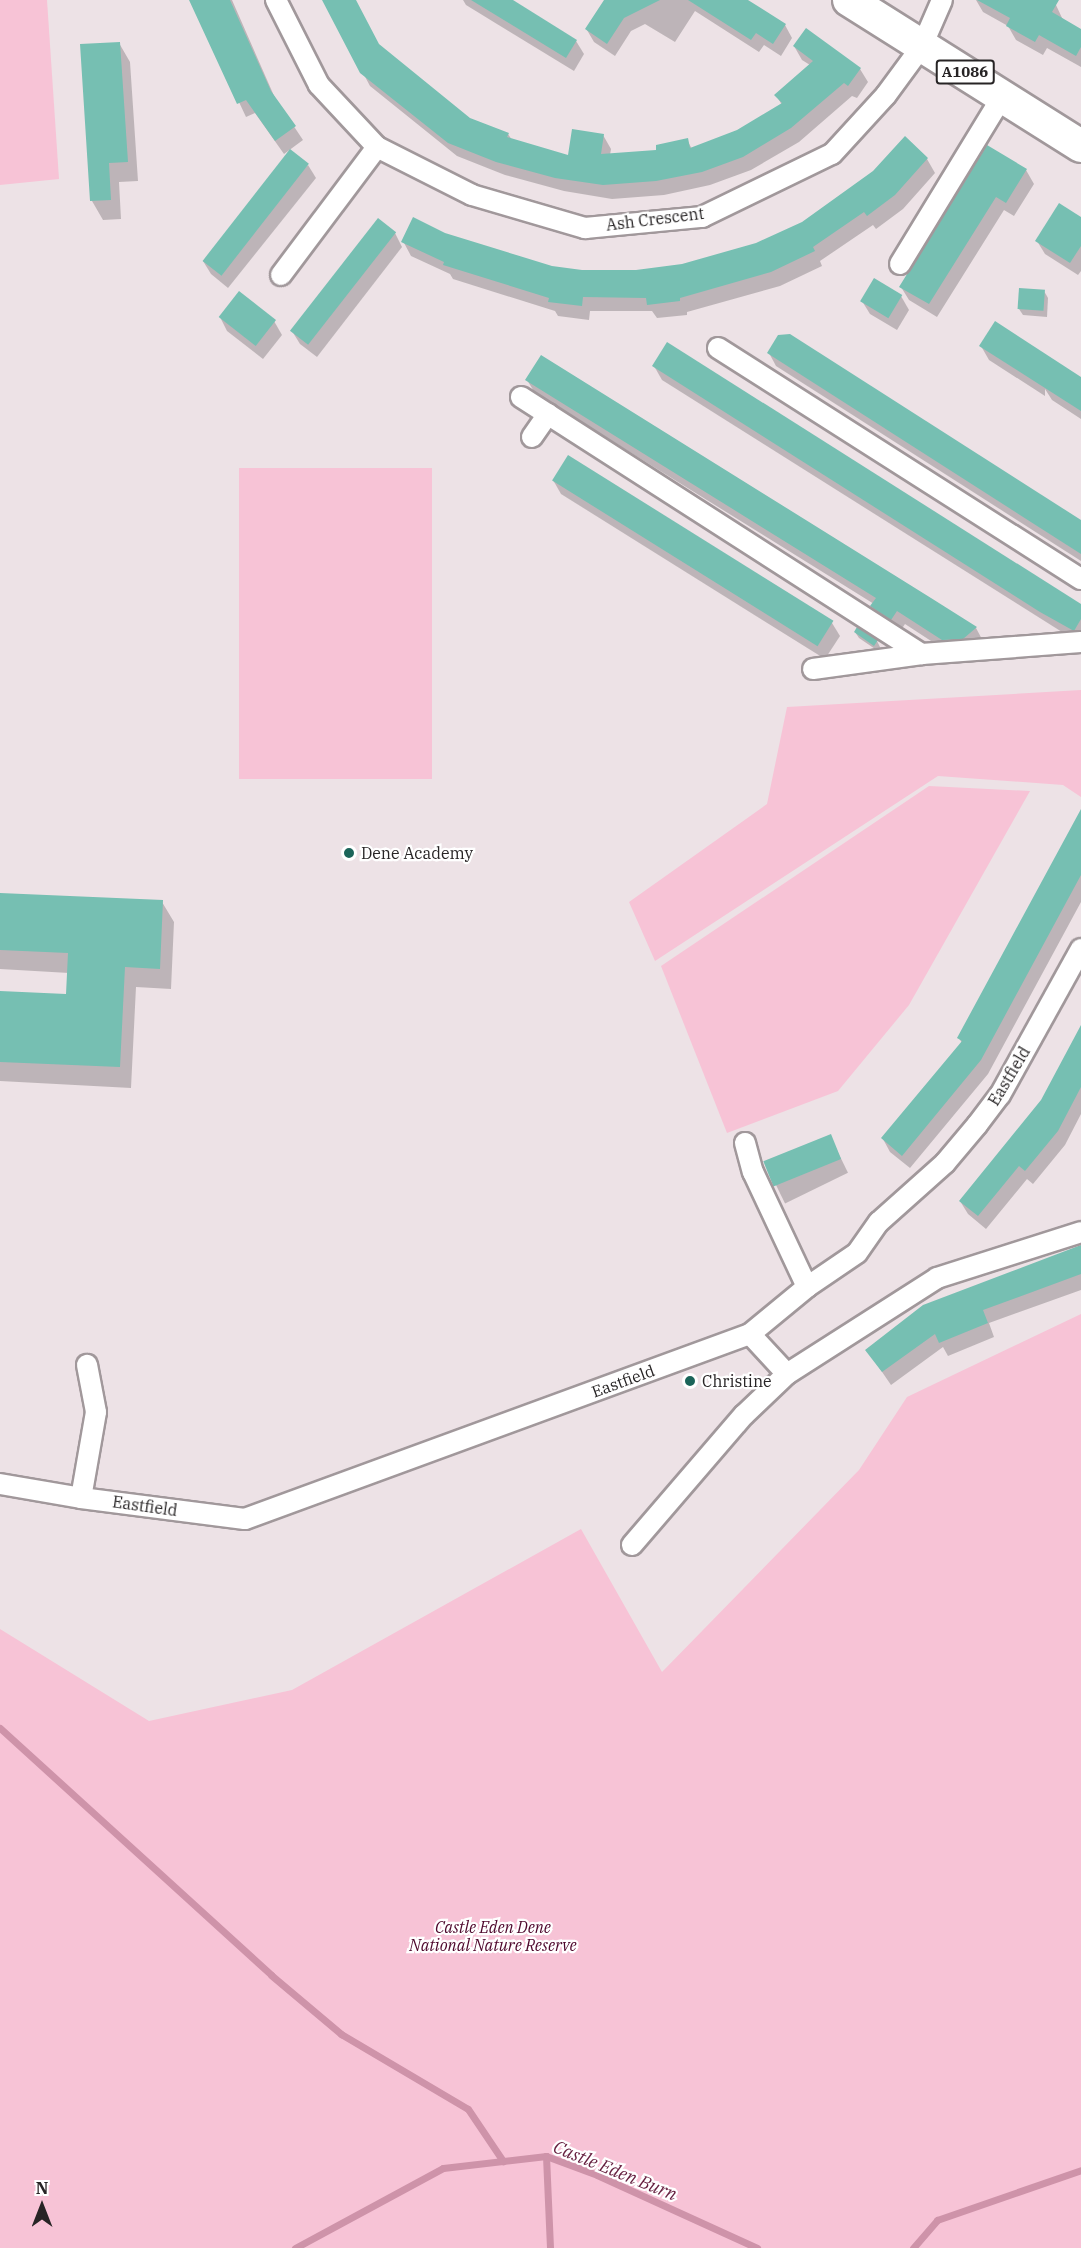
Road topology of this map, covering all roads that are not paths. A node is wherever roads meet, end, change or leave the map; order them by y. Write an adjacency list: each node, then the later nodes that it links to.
1 (276, 0): 7 (street, Ash Crescent)
2 (849, 0): 4 (main road, A1086)
3 (942, 0): 4 (street, Ash Crescent)
4 (922, 46): 5 (main road, A1086); 7 (street, Ash Crescent)
5 (1003, 95): 6 (main road, A1086); 8 (street)
6 (1081, 146)
7 (377, 147): 9 (street)
8 (900, 264)
9 (281, 275)
10 (718, 348): 14 (street)
11 (521, 397): 12 (street)
12 (548, 414): 13 (street); 16 (street)
13 (532, 437)
14 (1081, 579)
15 (1081, 642): 16 (street)
16 (922, 654): 17 (street)
17 (813, 669)
18 (1081, 949): 21 (street, Eastfield)
19 (745, 1143): 21 (street)
20 (1081, 1232): 24 (street)
21 (807, 1287): 22 (street, Eastfield)
22 (750, 1334): 24 (street); 26 (street, Eastfield)
23 (87, 1365): 26 (street)
24 (787, 1374): 27 (street)
25 (0, 1484): 26 (street, Eastfield)
26 (81, 1498)
27 (632, 1545)

